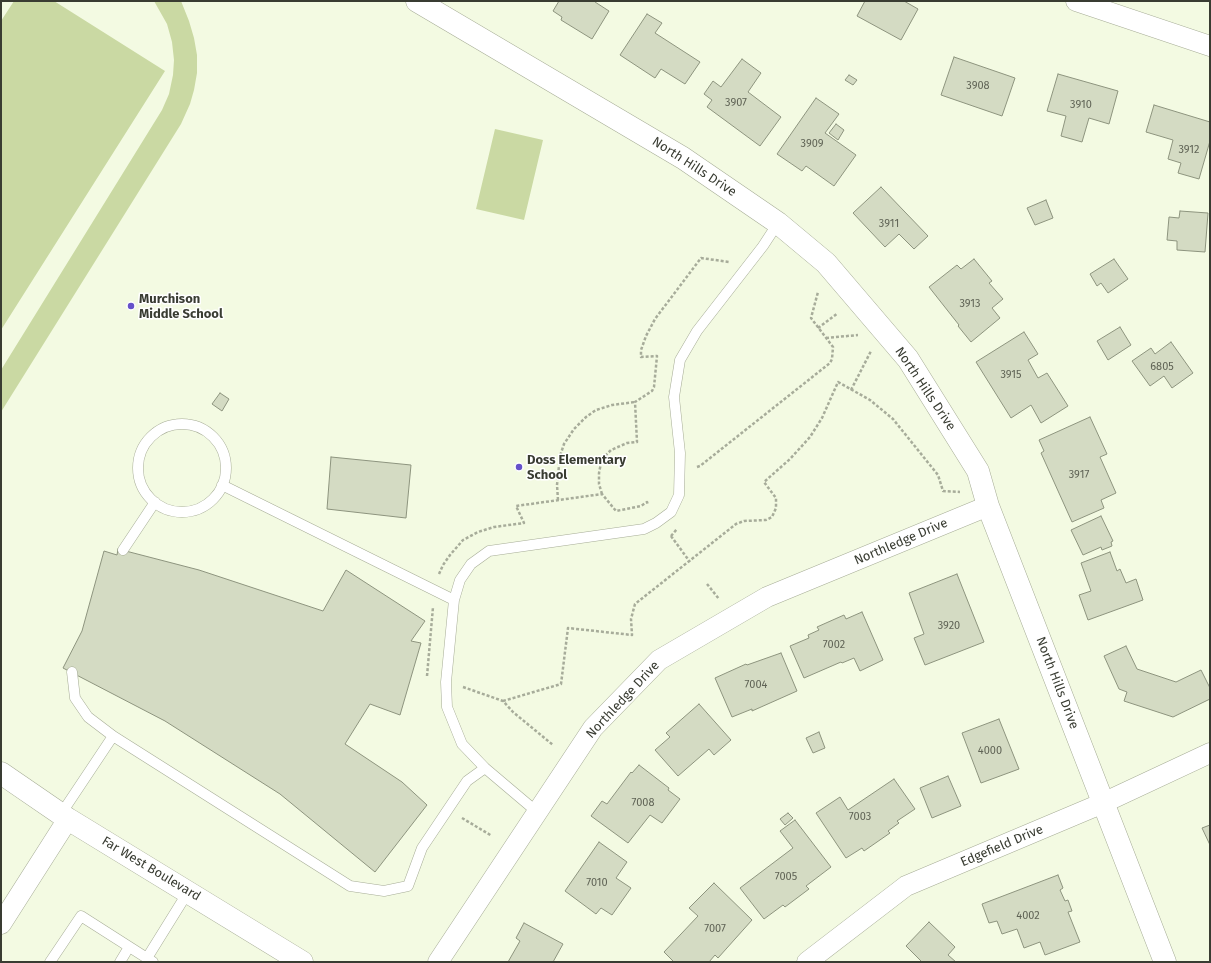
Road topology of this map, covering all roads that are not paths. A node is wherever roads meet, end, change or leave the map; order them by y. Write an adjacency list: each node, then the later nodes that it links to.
1 (417, 1): 4 (street, North Hills Drive)
2 (1076, 1): 3 (street)
3 (1210, 46)
4 (778, 223): 7 (street, North Hills Drive); 9 (lane)
5 (222, 485): 6 (lane); 6 (lane); 9 (lane)
6 (155, 502): 8 (lane)
7 (988, 506): 15 (street, North Hills Drive); 16 (street, Northledge Drive)
8 (122, 550)
9 (454, 600): 13 (lane)
10 (72, 672): 11 (lane)
11 (113, 736): 13 (lane); 17 (lane)
12 (1210, 753): 15 (street, Edgefield Drive)
13 (485, 768): 16 (lane)
14 (1, 773): 17 (street, Far West Boulevard)
15 (1103, 803): 26 (street, Edgefield Drive); 27 (street, North Hills Drive)
16 (537, 812): 25 (street, Northledge Drive)
17 (65, 817): 18 (street, Far West Boulevard); 19 (street)
18 (188, 892): 21 (lane); 24 (street, Far West Boulevard)
19 (2, 920)
20 (130, 948): 21 (lane); 22 (lane); 23 (lane)
21 (150, 960)
22 (50, 962)
23 (120, 962)
24 (302, 962)
25 (438, 962)
26 (807, 962)
27 (1165, 962)

